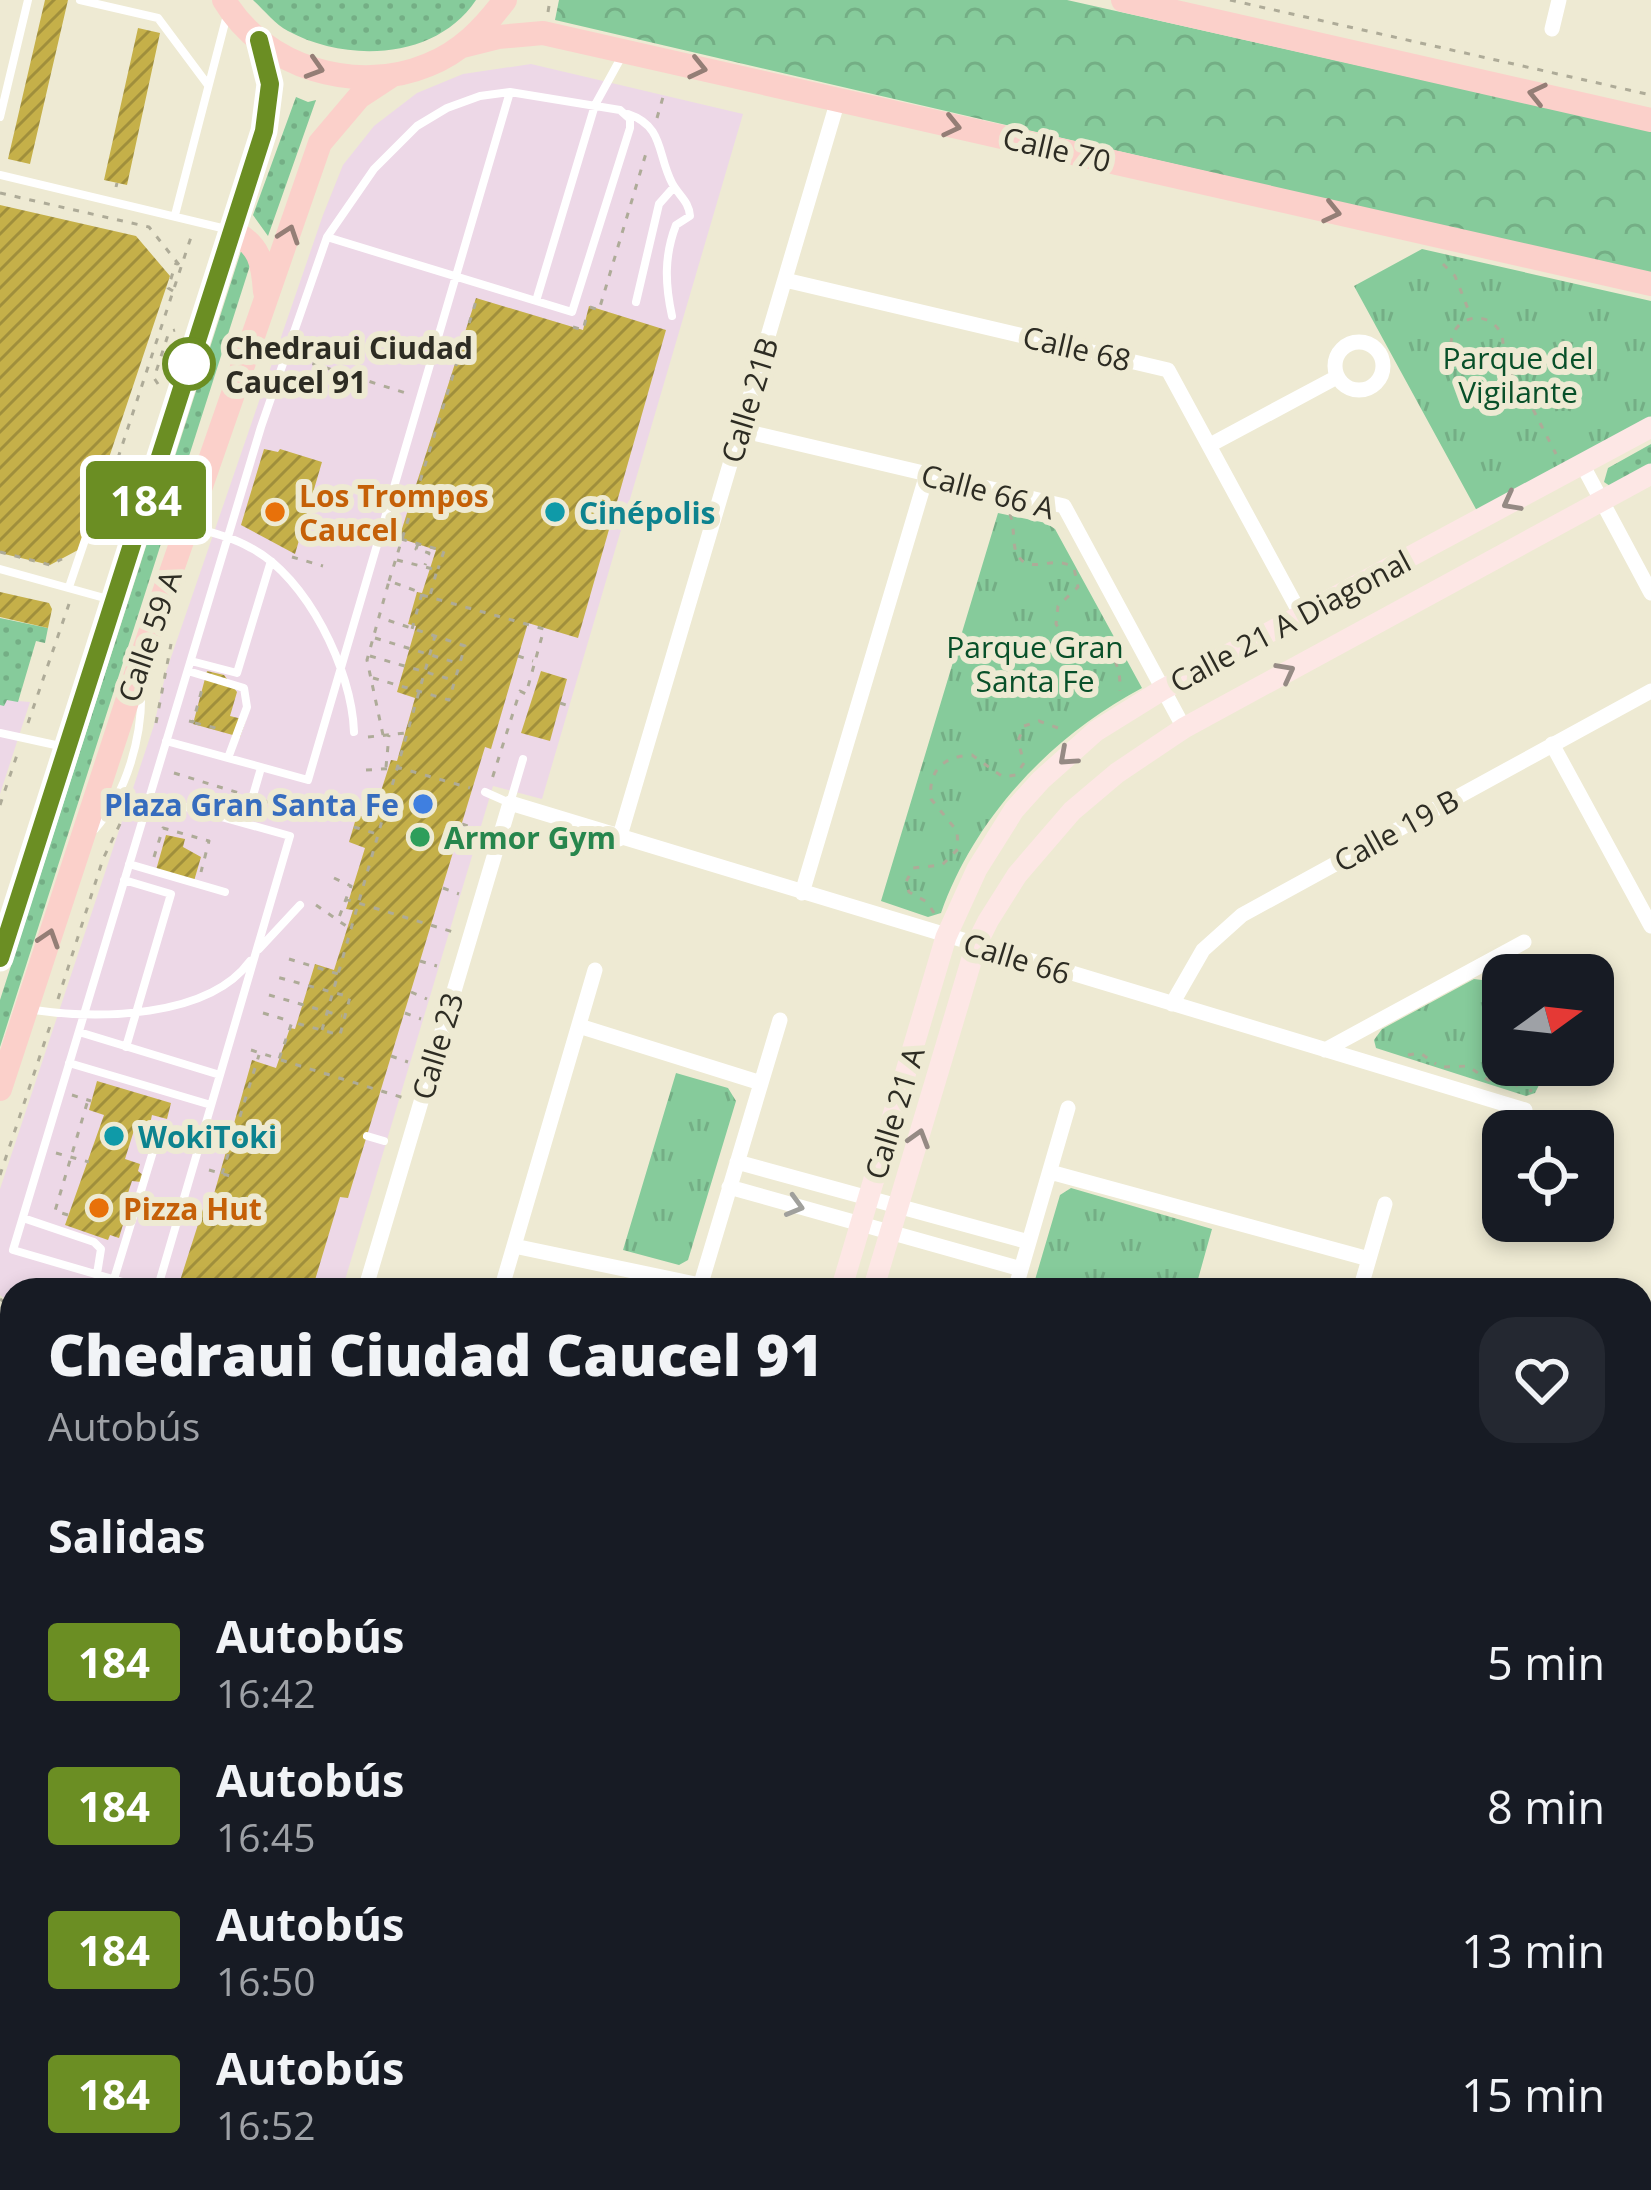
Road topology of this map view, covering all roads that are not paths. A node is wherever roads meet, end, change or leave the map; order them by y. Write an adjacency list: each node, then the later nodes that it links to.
1 (28, 0): 12 (lane)
2 (80, 0): 14 (lane)
3 (505, 0): 9 (main road)
4 (1123, 0): 20 (main road, one-way to 4)
5 (1559, 0): 7 (street)
6 (226, 4): 8 (main road); 14 (lane)
7 (1552, 29)
8 (259, 40): 13 (main road, one-way to 13); 24 (main road, Calle 59 A)
9 (462, 46): 10 (main road, Calle 70); 13 (main road)
10 (625, 51): 16 (main road, Calle 70, one-way to 16); 17 (lane)
11 (0, 53): 12 (lane)
12 (15, 56): 19 (lane)
13 (391, 76): 29 (main road, Calle 59 A, one-way to 13)
14 (208, 86): 23 (lane)
15 (510, 92): 17 (lane); 25 (lane); 26 (lane)
16 (838, 100): 27 (street, Calle 21B); 28 (main road, Calle 70, one-way to 28)
17 (595, 104): 18 (lane); 30 (lane)
18 (626, 114): 22 (lane); 30 (lane)
19 (0, 117)
20 (1651, 120)
21 (0, 175): 23 (lane)
22 (674, 187): 31 (lane); 32 (lane)
23 (175, 215): 24 (lane)
24 (232, 231): 29 (main road); 37 (main road, Calle 59 A)
25 (327, 237): 26 (lane); 43 (lane)
26 (456, 277): 30 (lane); 51 (lane)
27 (785, 280): 35 (street, Calle 21B); 36 (street, Calle 68)
28 (1651, 284)
29 (266, 300): 42 (main road, Calle 59 A)
30 (536, 301)
31 (636, 302)
32 (672, 316)
33 (1337, 377): 36 (street)
34 (1651, 427): 38 (main road, Calle 21 A Diagonal)
35 (740, 430): 39 (street, Calle 66 A); 67 (street, Calle 21B)
36 (1210, 446): 49 (street, Calle 68)
37 (160, 457): 46 (lane); 48 (main road, Calle 59 A)
38 (1570, 462): 41 (street); 49 (main road, Calle 21 A Diagonal, one-way to 49)
39 (927, 474): 52 (street, Calle 66 A); 71 (street)
40 (1651, 474): 41 (main road, Calle 21 A Diagonal)
41 (1601, 501): 47 (street); 54 (main road, Calle 21 A Diagonal, one-way to 41)
42 (188, 525): 43 (lane); 83 (main road, Calle 59 A, one-way to 42)
43 (228, 538): 44 (lane); 50 (lane)
44 (271, 561): 50 (lane); 51 (lane)
45 (0, 569): 46 (lane)
46 (72, 588): 48 (lane)
47 (1651, 593)
48 (114, 601): 59 (main road, Calle 59 A)
49 (1301, 615): 52 (main road, Calle 21 A Diagonal)
50 (189, 666): 57 (lane); 60 (lane)
51 (339, 672): 56 (lane); 62 (lane)
52 (1162, 690): 54 (street, Calle 66 A); 74 (main road, Calle 21 A Diagonal, one-way to 74)
53 (1651, 691): 58 (street, Calle 19 B)
54 (1184, 728): 76 (main road, Calle 21 A Diagonal)
55 (0, 733): 59 (lane)
56 (358, 735)
57 (166, 741): 60 (lane); 64 (lane)
58 (1552, 744): 73 (street); 82 (street, Calle 19 B)
59 (67, 748): 79 (main road, Calle 59 A)
60 (228, 758): 62 (lane)
61 (523, 759): 65 (lane)
62 (261, 768): 66 (lane)
63 (484, 792): 65 (lane)
64 (150, 797): 66 (lane); 68 (lane)
65 (510, 803): 67 (street, Calle 66); 118 (street, Calle 23)
66 (245, 824): 77 (lane)
67 (619, 838): 71 (street, Calle 66)
68 (130, 864): 69 (lane); 70 (lane)
69 (124, 880): 84 (lane); 85 (lane)
70 (225, 892)
71 (802, 893): 74 (street, Calle 66)
72 (300, 905): 77 (lane)
73 (1651, 926)
74 (946, 937): 76 (street, Calle 66); 104 (main road, Calle 21 A)
75 (1524, 942): 78 (street)
76 (976, 945): 82 (street, Calle 66); 106 (main road, Calle 21 A, one-way to 76)
77 (256, 952): 84 (lane); 92 (lane)
78 (1502, 954)
79 (0, 958)
80 (1482, 965): 90 (street)
81 (596, 970): 87 (street)
82 (1172, 1004): 90 (street, Calle 66)
83 (26, 1009): 85 (lane); 94 (main road, Calle 59 A)
84 (136, 1013): 85 (lane); 89 (lane)
85 (83, 1017): 88 (lane)
86 (780, 1020): 93 (street)
87 (579, 1026): 93 (street); 111 (street)
88 (79, 1032): 89 (lane); 91 (lane)
89 (127, 1047): 92 (lane)
90 (1325, 1050): 97 (street, Calle 66)
91 (69, 1063): 95 (lane); 107 (lane)
92 (220, 1075): 95 (lane)
93 (761, 1083): 101 (street)
94 (0, 1089)
95 (212, 1105): 98 (lane)
96 (1069, 1108): 102 (street)
97 (1525, 1110)
98 (202, 1134): 116 (lane); 117 (lane)
99 (367, 1136): 100 (lane)
100 (384, 1141)
101 (737, 1162): 103 (street); 104 (street)
102 (1050, 1172): 110 (street); 112 (street)
103 (729, 1187): 108 (street, one-way to 108); 121 (street)
104 (869, 1198): 106 (street); 108 (main road, Calle 21 A)
105 (1385, 1204): 112 (street)
106 (898, 1206): 109 (main road, Calle 21 A); 110 (street)
107 (23, 1218): 114 (lane); 114 (lane)
108 (861, 1224): 109 (street); 122 (main road, Calle 21 A)
109 (891, 1232): 113 (street); 123 (main road, Calle 21 A)
110 (1029, 1242): 113 (street)
111 (514, 1246): 119 (street); 120 (street)
112 (1370, 1258): 125 (street)
113 (1021, 1269): 124 (street)
114 (97, 1274): 115 (lane)
115 (108, 1278)
116 (115, 1278)
117 (158, 1278)
118 (369, 1278)
119 (505, 1278)
120 (658, 1278)
121 (702, 1278)
122 (845, 1278)
123 (878, 1278)
124 (1018, 1278)
125 (1364, 1278)

